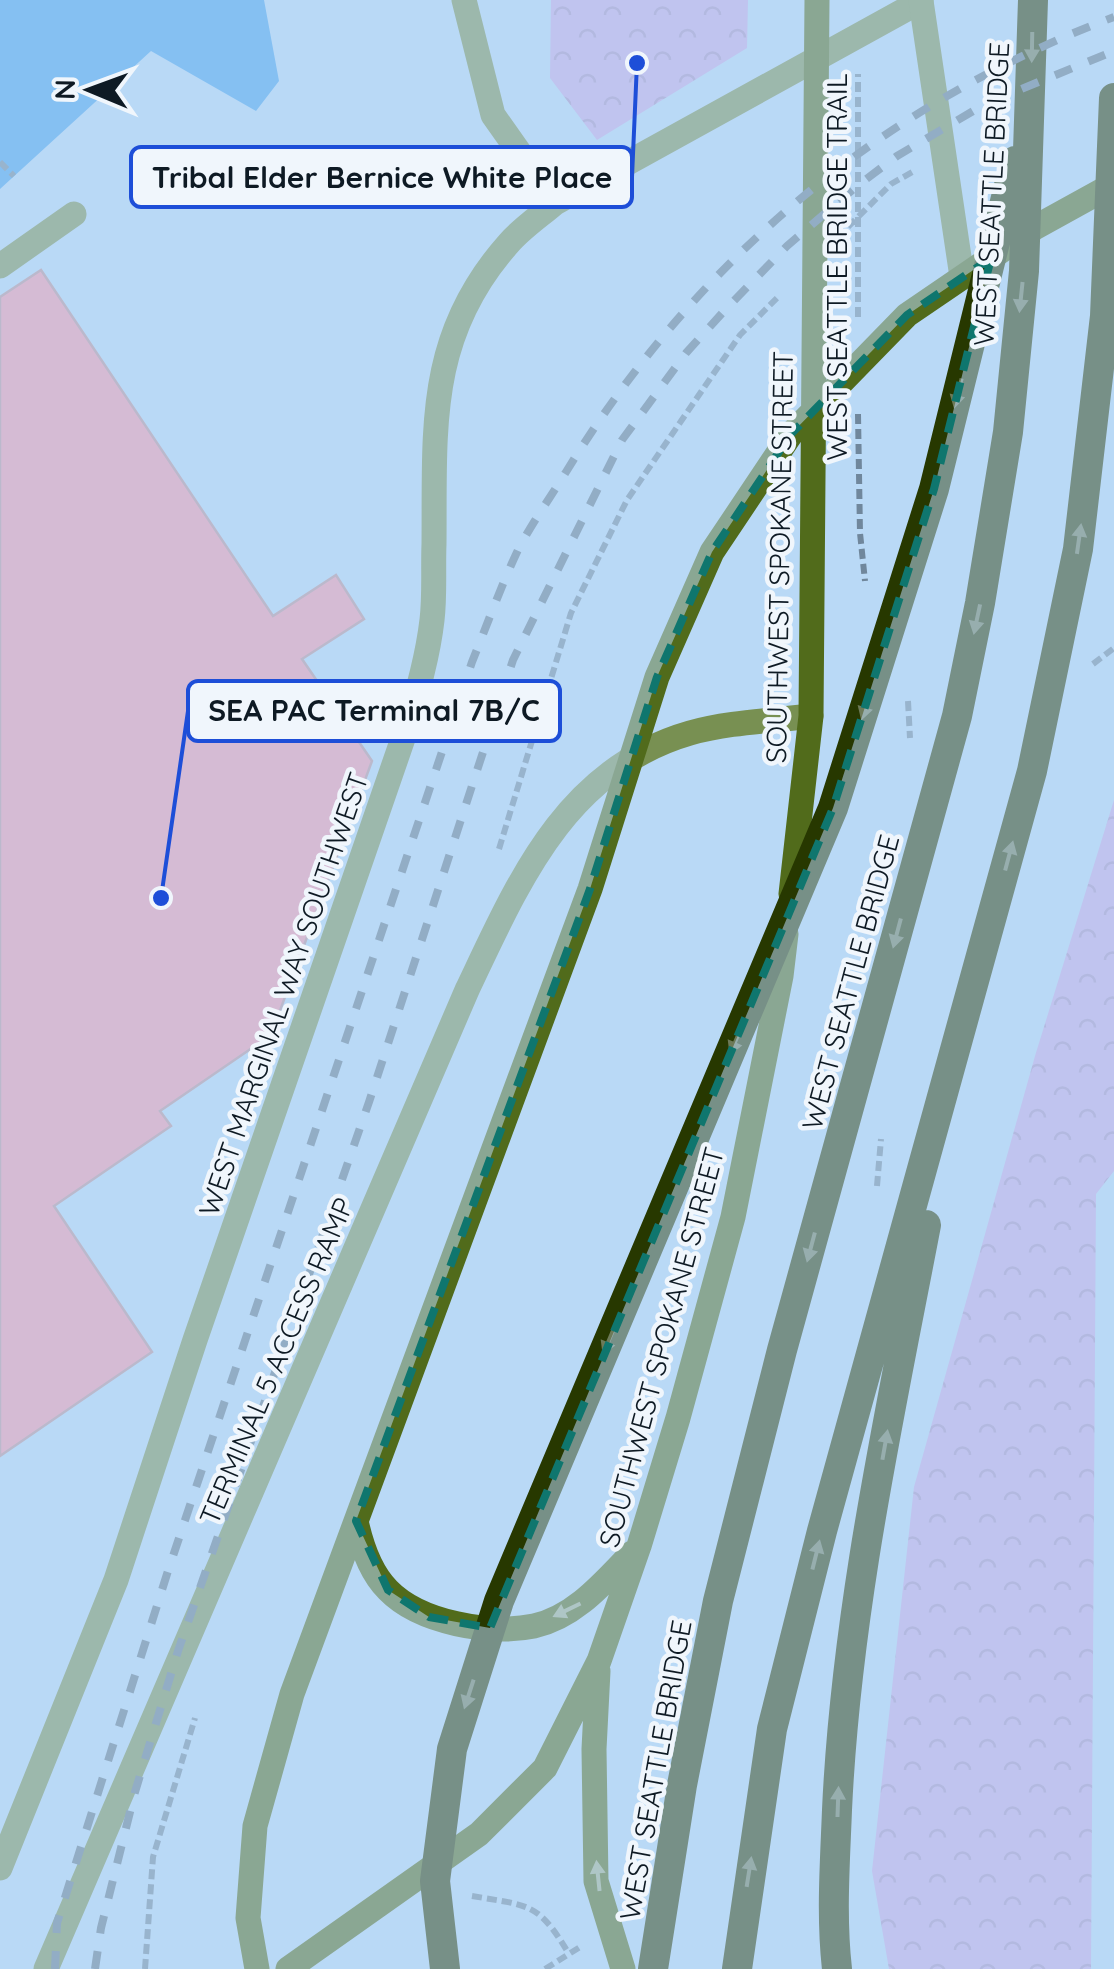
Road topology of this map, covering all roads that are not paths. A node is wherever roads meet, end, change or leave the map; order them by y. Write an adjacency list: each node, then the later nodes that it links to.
1 (464, 0): 8 (street)
2 (817, 0): 12 (main road, SOUTHWEST SPOKANE STREET)
3 (1033, 0): 5 (highway, WEST SEATTLE BRIDGE, one-way to 5)
4 (921, 1): 8 (street, WEST MARGINAL WAY SOUTHWEST); 11 (street)
5 (1031, 95): 21 (highway, one-way to 21); 23 (highway, WEST SEATTLE BRIDGE, one-way to 23)
6 (1114, 98): 13 (highway, one-way to 6)
7 (1114, 184): 11 (main road)
8 (555, 203): 17 (street, WEST MARGINAL WAY SOUTHWEST)
9 (74, 214): 10 (street)
10 (0, 266)
11 (962, 278): 14 (main road)
12 (812, 716): 15 (main road, SOUTHWEST SPOKANE STREET); 18 (street, TERMINAL 5 ACCESS RAMP)
13 (965, 1017): 24 (highway, one-way to 13); 25 (highway, one-way to 13)
14 (356, 1520): 15 (main road, one-way to 14); 19 (main road)
15 (639, 1546): 16 (main road, SOUTHWEST SPOKANE STREET)
16 (599, 1662): 20 (main road, SOUTHWEST SPOKANE STREET); 22 (main road, one-way to 16)
17 (0, 1868)
18 (46, 1969)
19 (257, 1969)
20 (288, 1969)
21 (445, 1969)
22 (624, 1969)
23 (653, 1969)
24 (737, 1969)
25 (837, 1969)

